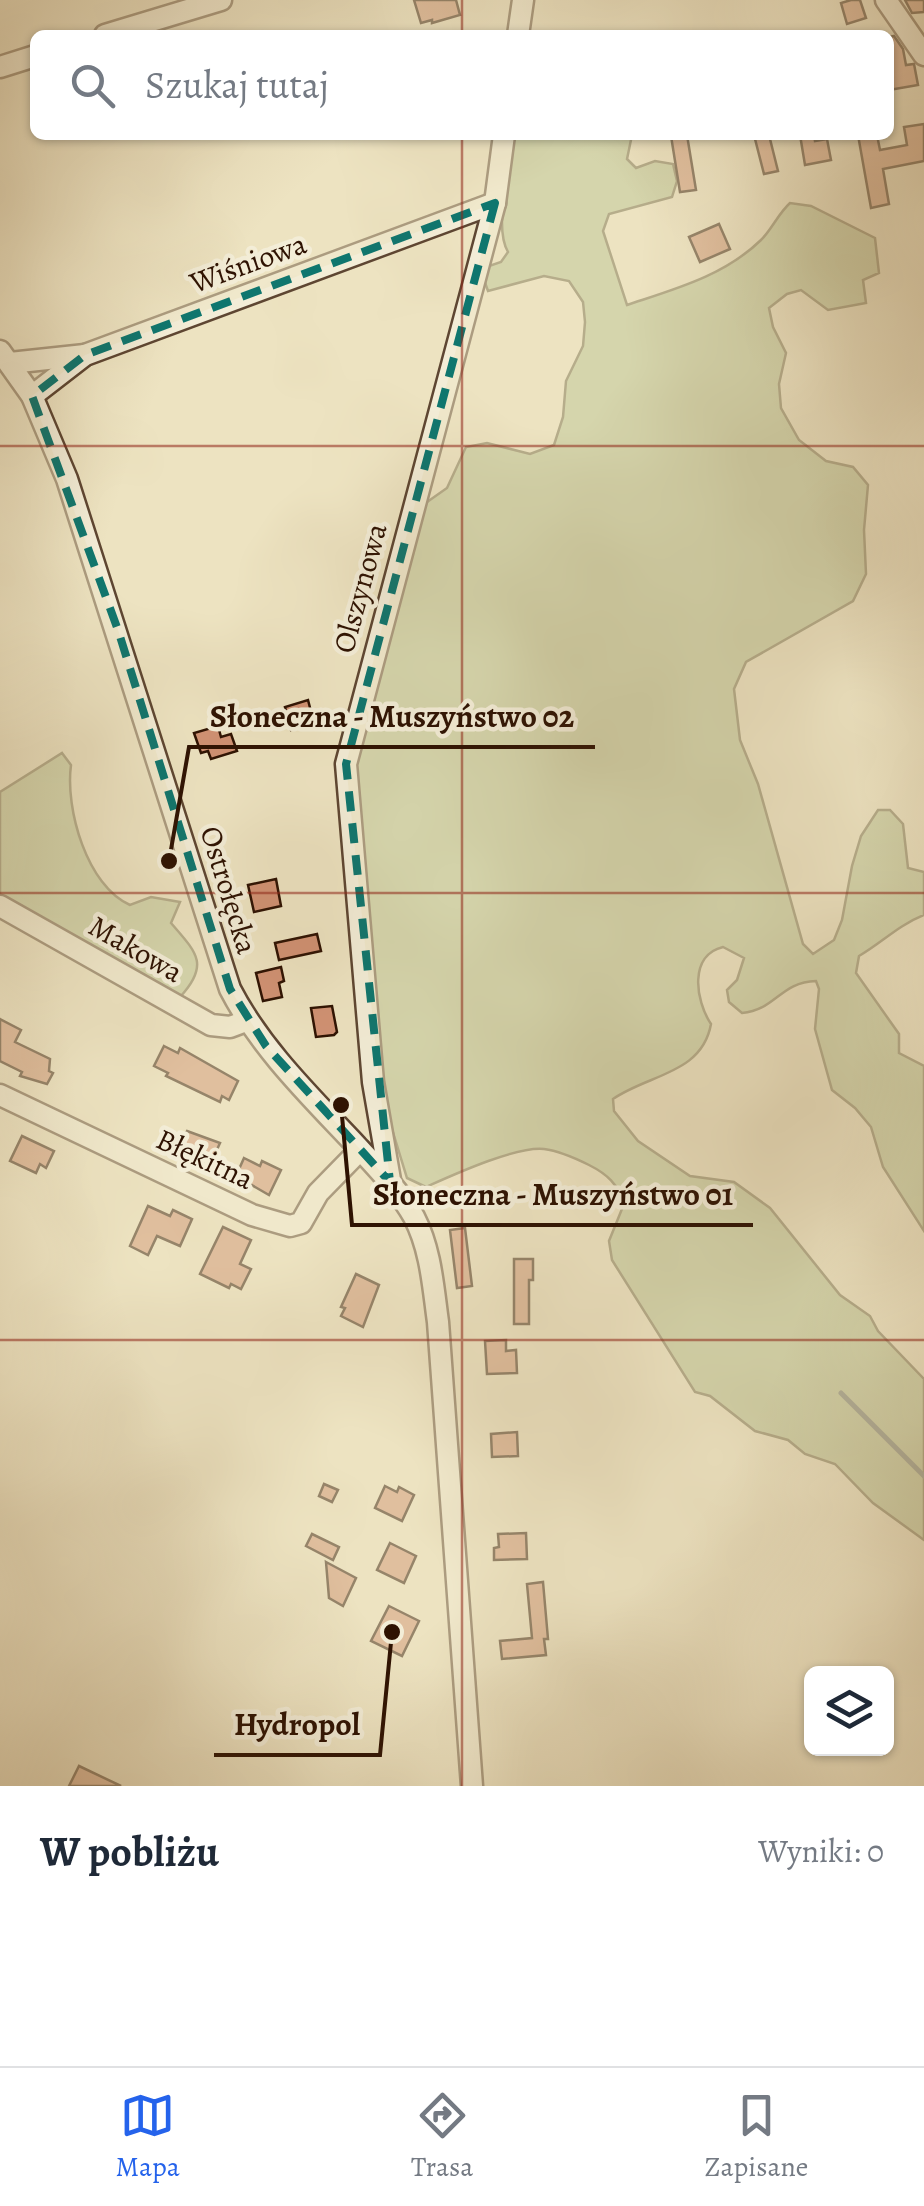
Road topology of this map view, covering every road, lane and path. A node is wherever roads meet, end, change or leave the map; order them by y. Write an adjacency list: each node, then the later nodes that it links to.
1 (221, 0): 4 (street)
2 (523, 0): 5 (street)
3 (886, 0): 6 (street)
4 (122, 30)
5 (519, 30)
6 (924, 55)
7 (30, 58): 8 (street)
8 (0, 67)
9 (503, 140): 10 (street, Olszynowa)
10 (494, 203): 11 (street, Wiśniowa); 18 (street, Olszynowa)
11 (86, 355): 12 (street); 13 (street, Wiśniowa)
12 (5, 357): 13 (street, Ostrołęcka)
13 (32, 396): 15 (street, Ostrołęcka)
14 (0, 906): 15 (street, Makowa)
15 (246, 1021): 17 (street, Ostrołęcka)
16 (0, 1095): 17 (street, Błękitna)
17 (360, 1150): 18 (street, Ostrołęcka)
18 (390, 1182): 19 (street)
19 (472, 1786)

